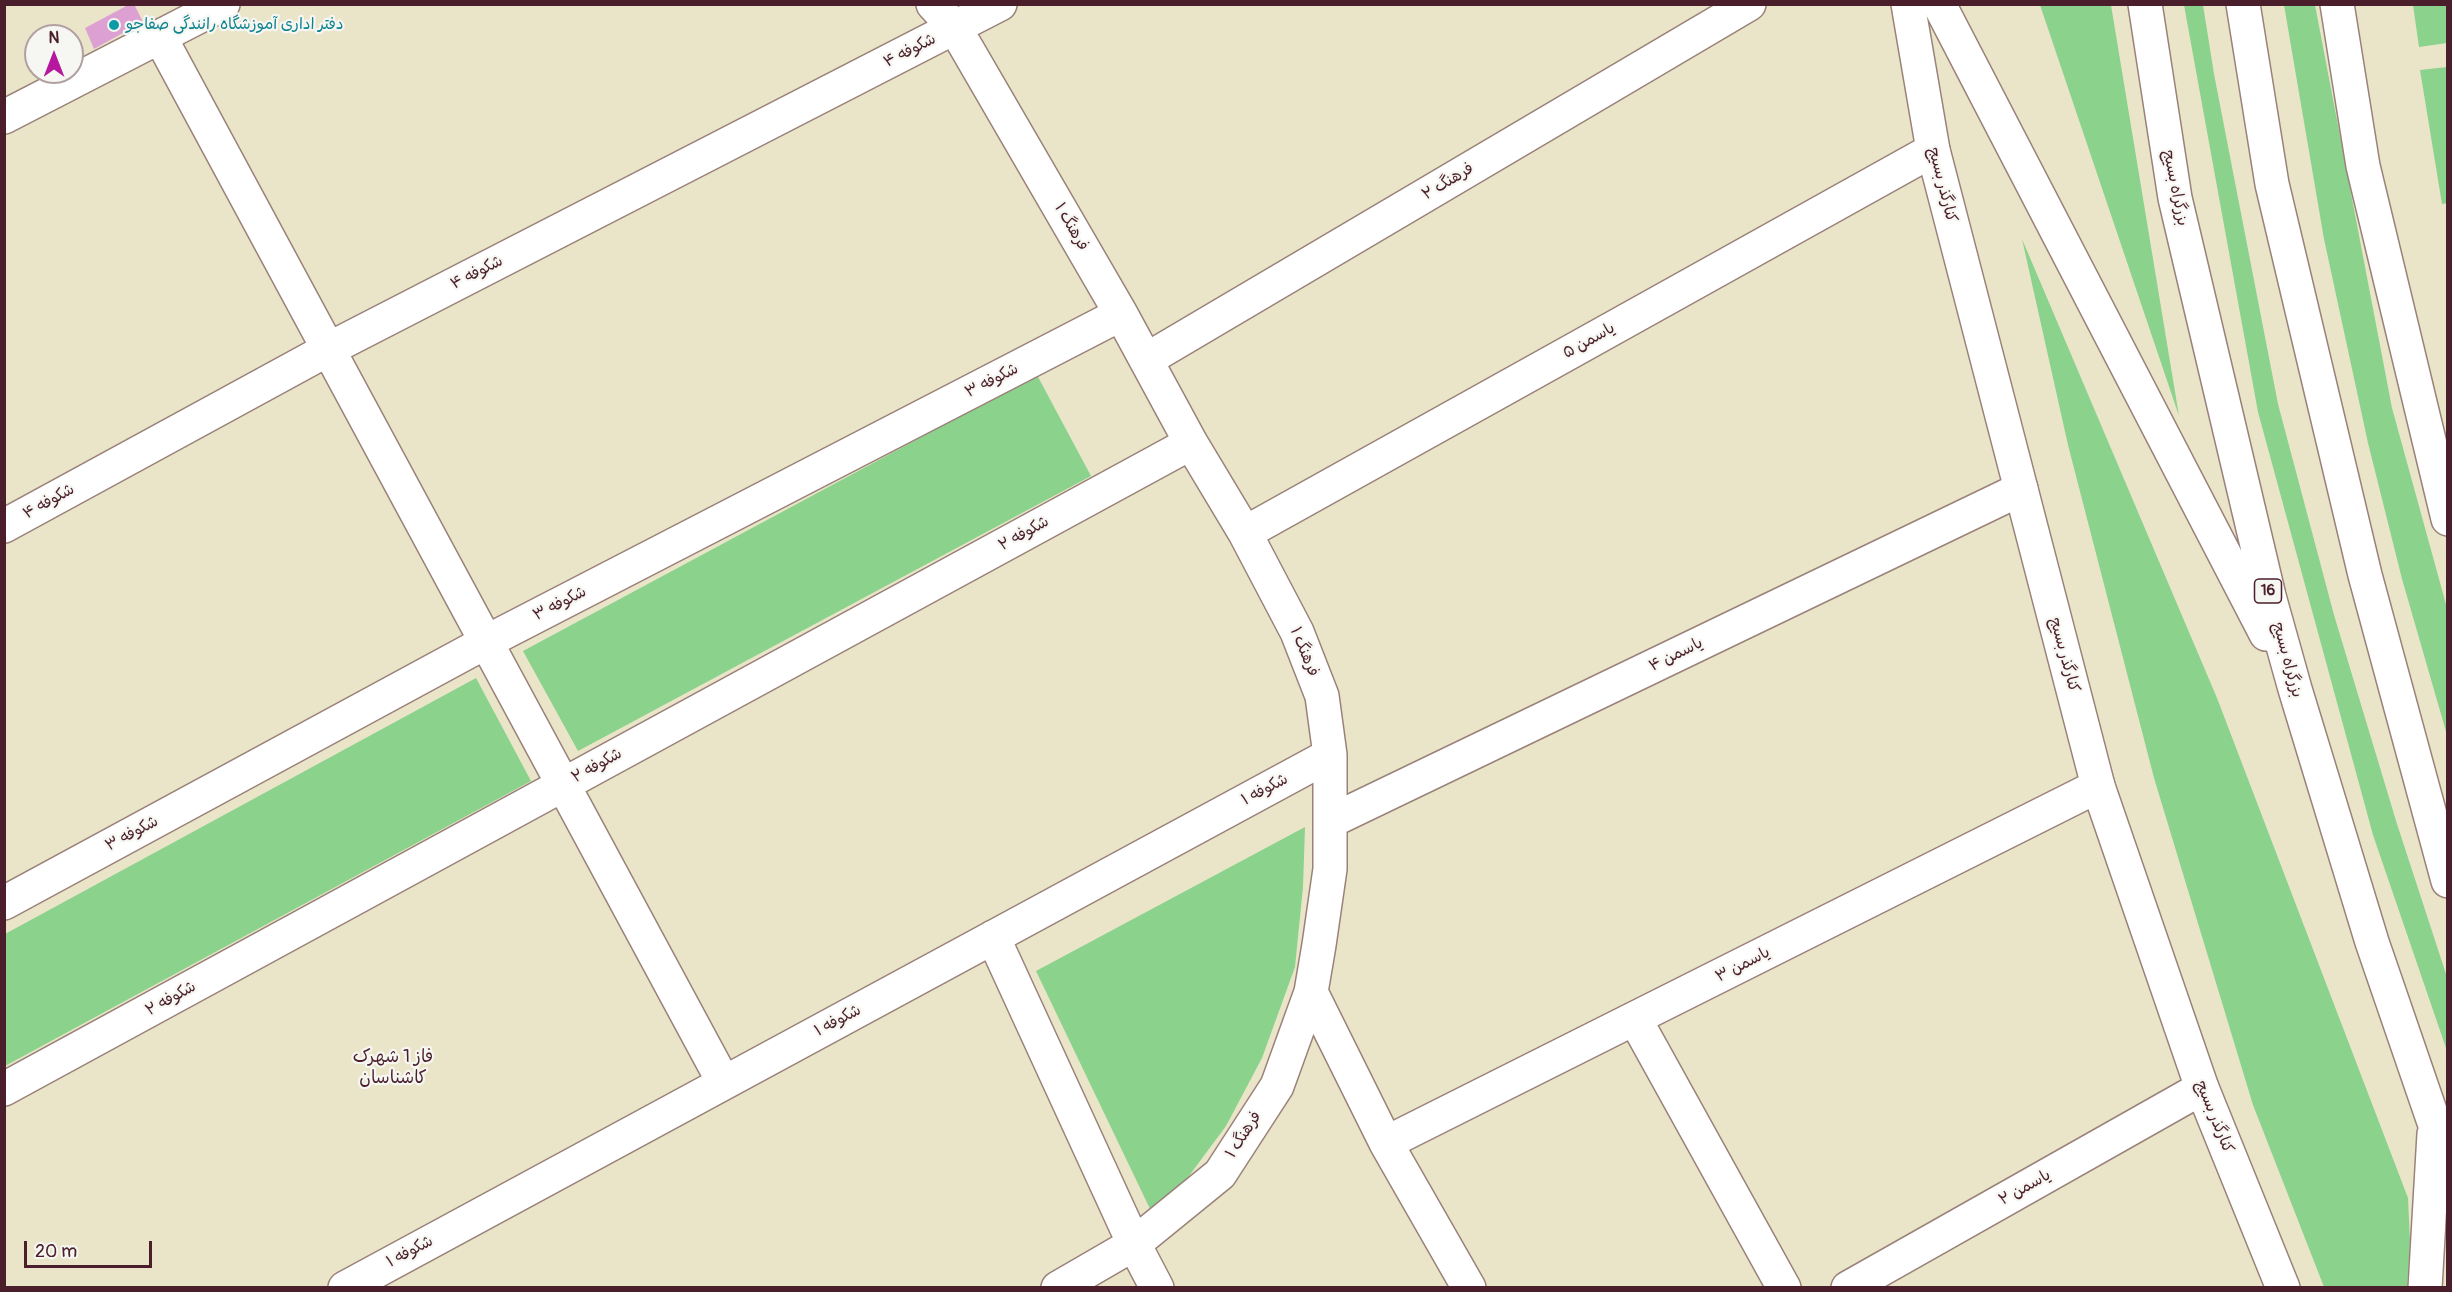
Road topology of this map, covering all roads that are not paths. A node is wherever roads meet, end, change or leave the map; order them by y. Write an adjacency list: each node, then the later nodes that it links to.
1 (223, 4): 10 (main road)
2 (1000, 4): 9 (main road, شکوفه ۴)
3 (1749, 4): 15 (main road, فرهنگ ۲)
4 (1908, 4): 12 (main road, کنارگذر بسیج)
5 (1938, 4): 22 (main road)
6 (2145, 4): 22 (main road, بزرگراه بسیج / 16)
7 (2243, 4): 27 (main road)
8 (2337, 4): 18 (main road)
9 (944, 16): 13 (main road, فرهنگ ۱); 14 (main road, شکوفه ۴)
10 (160, 37): 11 (main road); 14 (main road)
11 (4, 117)
12 (1933, 150): 17 (main road, کنارگذر بسیج); 20 (main road, یاسمن ۵)
13 (1121, 314): 15 (main road, فرهنگ ۱); 21 (main road, شکوفه ۳)
14 (327, 350): 19 (main road, شکوفه ۴); 21 (main road)
15 (1146, 360): 16 (main road, فرهنگ ۱)
16 (1191, 443): 20 (main road, فرهنگ ۱); 24 (main road, شکوفه ۲)
17 (2021, 489): 25 (main road, کنارگذر بسیج); 26 (main road, یاسمن ۴)
18 (2448, 519)
19 (4, 526)
20 (1245, 533): 23 (main road, فرهنگ ۱)
21 (486, 642): 24 (main road); 28 (main road, شکوفه ۳)
22 (2295, 689): 35 (main road, بزرگراه بسیج / 16)
23 (1330, 755): 26 (main road, فرهنگ ۱); 29 (main road, شکوفه ۱)
24 (565, 784): 32 (main road); 34 (main road, شکوفه ۲)
25 (2098, 786): 31 (main road, یاسمن ۳); 33 (main road, کنارگذر بسیج)
26 (1331, 820): 30 (main road, فرهنگ ۱)
27 (2448, 881)
28 (4, 903)
29 (993, 937): 32 (main road, شکوفه ۱); 38 (main road)
30 (1311, 992): 36 (main road); 38 (main road, فرهنگ ۱)
31 (1635, 1019): 36 (main road, یاسمن ۳); 43 (main road)
32 (724, 1083): 39 (main road, شکوفه ۱)
33 (2202, 1088): 44 (main road, یاسمن ۲); 45 (main road, کنارگذر بسیج)
34 (4, 1089)
35 (2435, 1126): 37 (main road, بزرگراه بسیج / 16); 46 (main road)
36 (1386, 1143): 42 (main road)
37 (2448, 1163)
38 (1134, 1244): 40 (main road, فرهنگ ۱); 41 (main road)
39 (345, 1287)
40 (1058, 1287)
41 (1157, 1287)
42 (1469, 1287)
43 (1784, 1287)
44 (1848, 1287)
45 (2283, 1287)
46 (2425, 1287)

